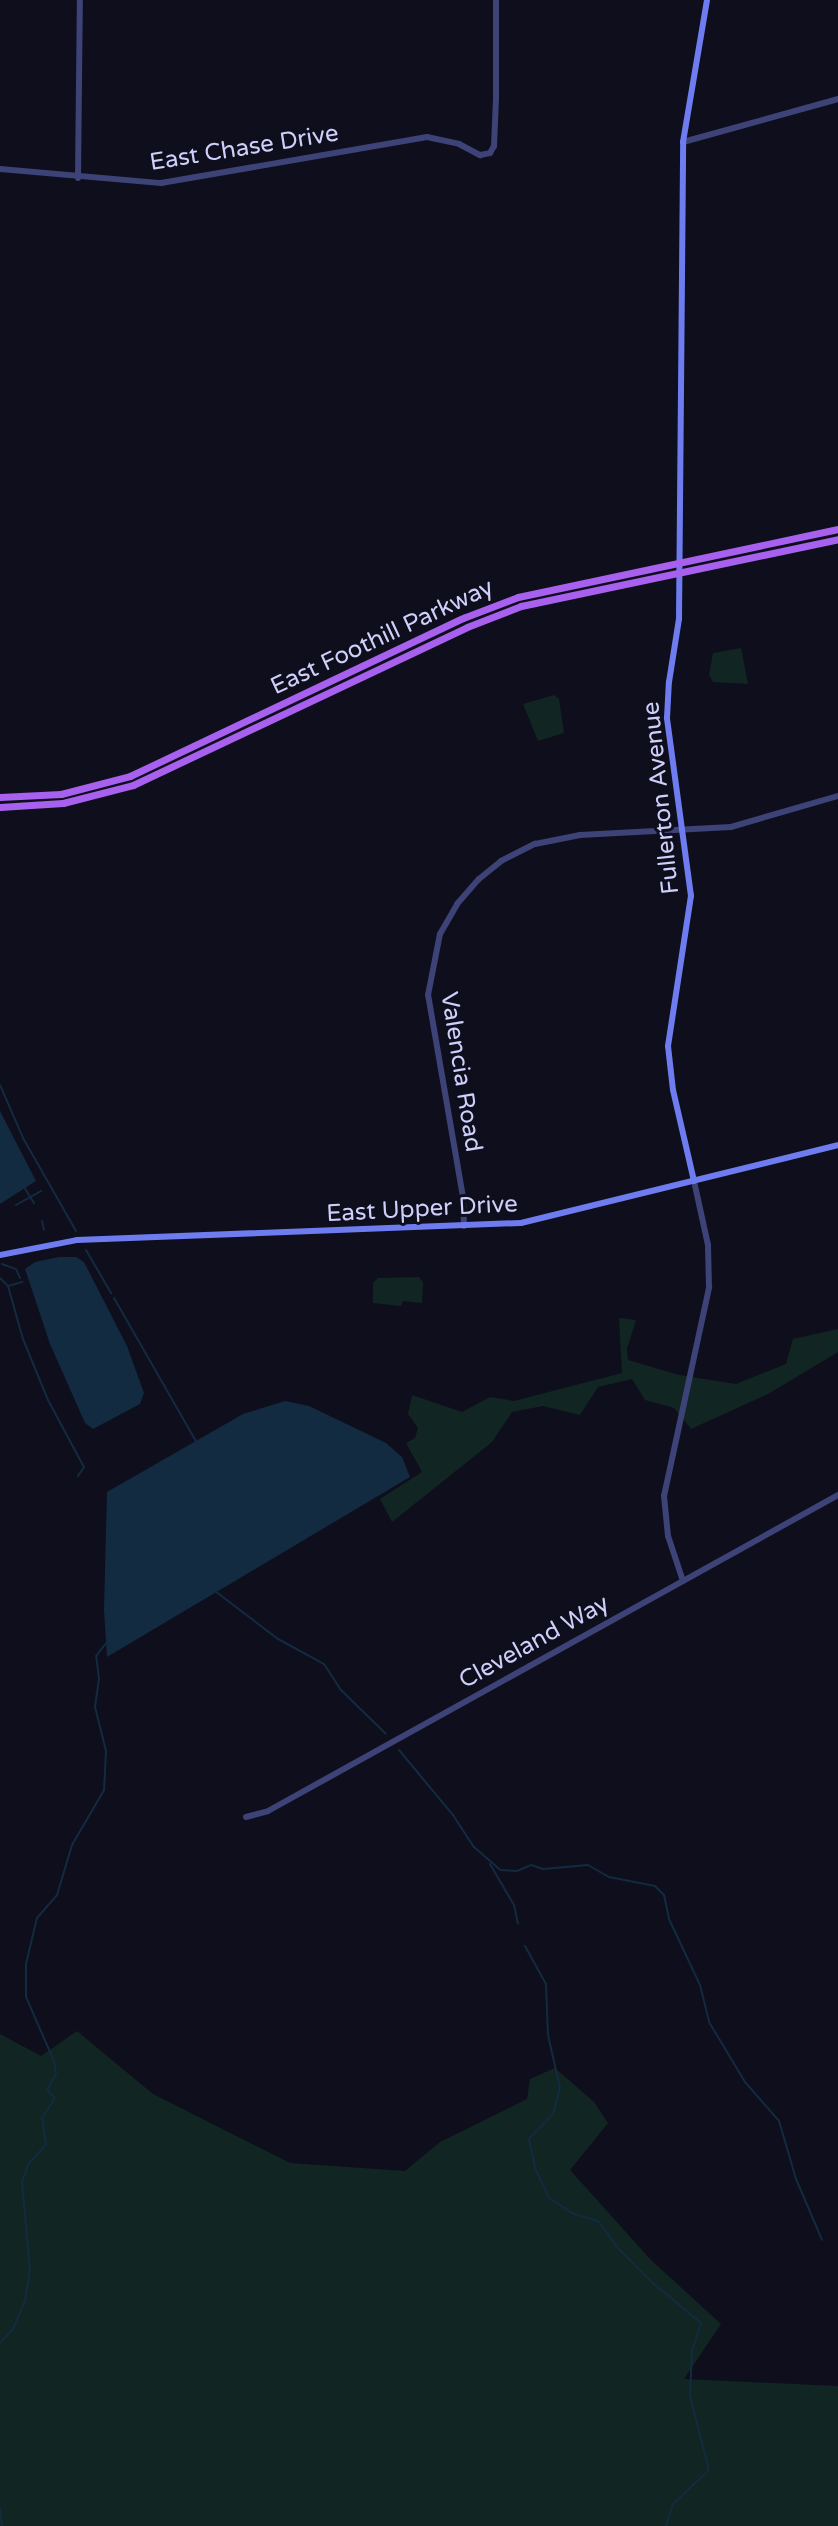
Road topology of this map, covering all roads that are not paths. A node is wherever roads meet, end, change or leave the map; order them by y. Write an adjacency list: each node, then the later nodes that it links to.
1 (80, 0): 7 (street)
2 (496, 0): 7 (street, East Chase Drive)
3 (707, 0): 5 (main road, Fullerton Avenue)
4 (838, 99): 5 (street)
5 (683, 142): 10 (main road, Fullerton Avenue)
6 (0, 169): 7 (street, East Chase Drive)
7 (78, 178)
8 (838, 529): 10 (main road, East Foothill Parkway)
9 (838, 539): 11 (main road, East Foothill Parkway)
10 (680, 561): 11 (main road, Fullerton Avenue); 13 (main road, East Foothill Parkway)
11 (680, 571): 14 (main road, East Foothill Parkway); 15 (main road, Fullerton Avenue)
12 (838, 796): 15 (street, Valencia Road)
13 (0, 797)
14 (0, 807)
15 (684, 829): 17 (main road, Fullerton Avenue); 18 (street, Valencia Road)
16 (838, 1145): 17 (main road, East Upper Drive)
17 (694, 1181): 18 (main road, East Upper Drive); 21 (street, Fullerton Avenue)
18 (464, 1226): 19 (main road, East Upper Drive)
19 (0, 1255)
20 (838, 1495): 21 (street, Cleveland Way)
21 (683, 1581): 22 (street, Cleveland Way)
22 (246, 1817)

